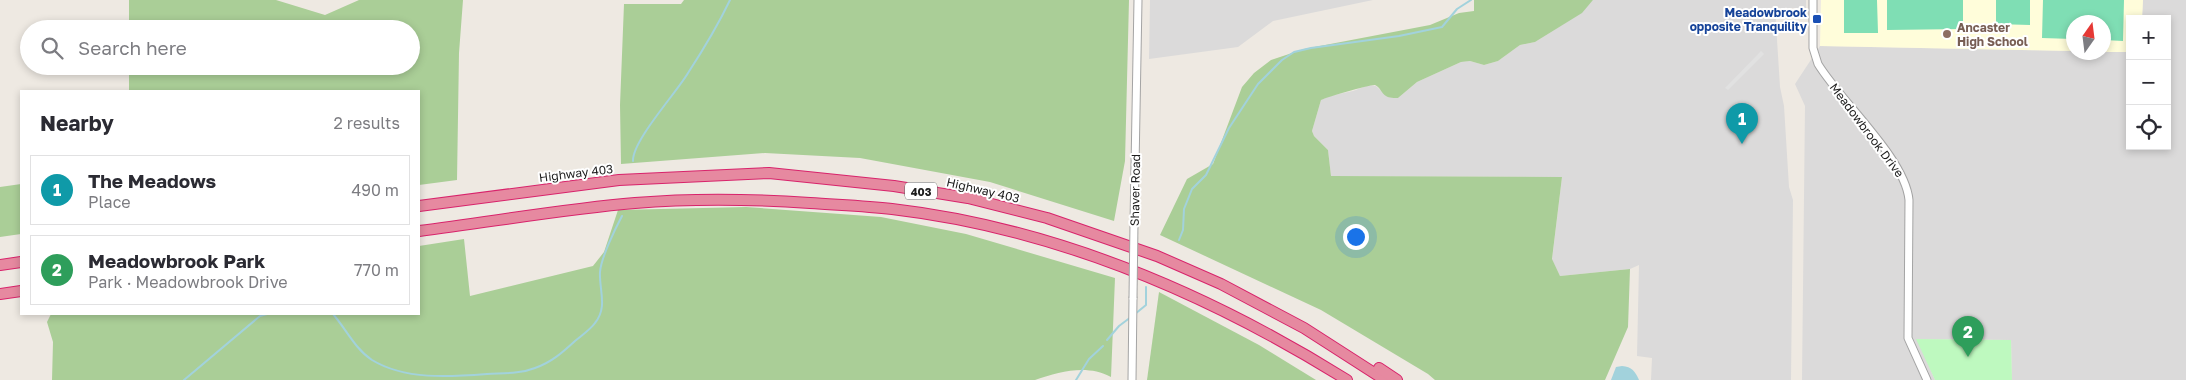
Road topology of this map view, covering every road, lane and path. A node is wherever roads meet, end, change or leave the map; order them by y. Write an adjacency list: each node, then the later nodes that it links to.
1 (1138, 0): 11 (street, Shaver Road, bridge)
2 (1813, 0): 16 (street, Meadowbrook Drive)
3 (420, 206): 9 (highway, Highway 403 / 403)
4 (420, 231): 10 (highway, 403)
5 (20, 262): 6 (highway)
6 (0, 265)
7 (20, 291): 8 (highway)
8 (0, 294)
9 (1304, 328): 14 (highway, Highway 403 / 403); 15 (highway)
10 (1304, 353): 12 (highway); 13 (highway, 403)
11 (1132, 380)
12 (1342, 380)
13 (1347, 380)
14 (1385, 380)
15 (1397, 380)
16 (1927, 380)

